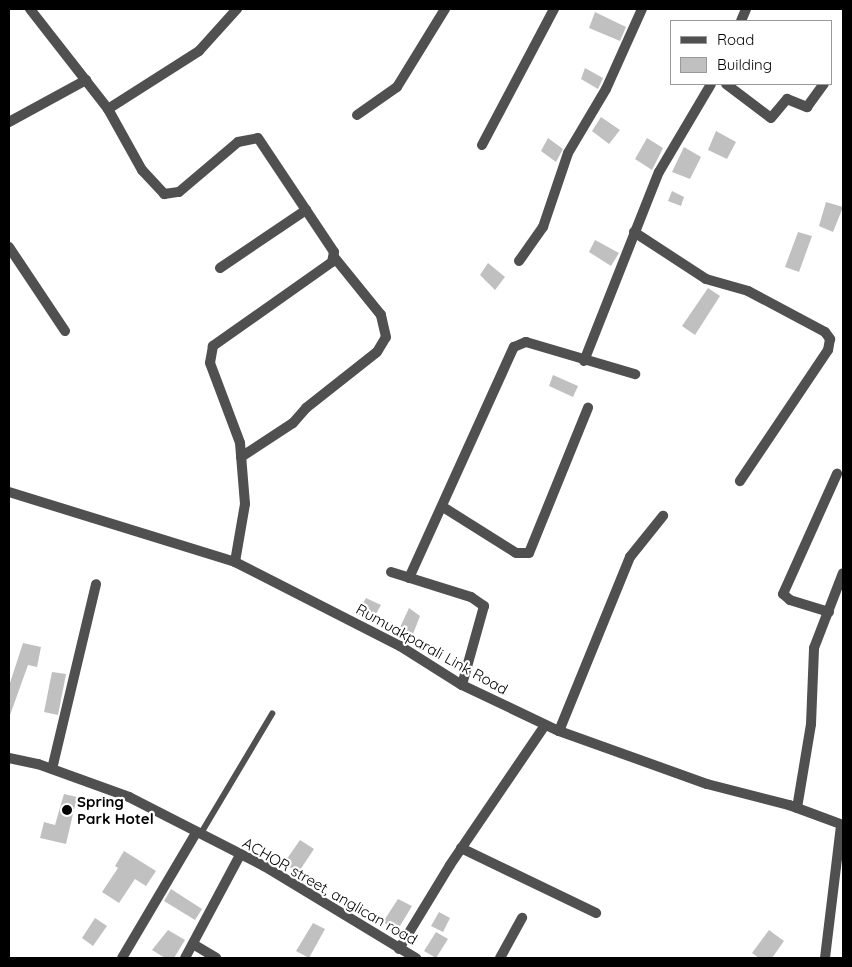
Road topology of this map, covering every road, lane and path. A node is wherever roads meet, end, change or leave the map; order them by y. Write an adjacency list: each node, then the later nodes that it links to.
1 (30, 9): 6 (street)
2 (237, 9): 10 (street)
3 (445, 9): 11 (street)
4 (554, 9): 13 (street)
5 (642, 9): 18 (street)
6 (86, 80): 10 (street); 12 (street)
7 (710, 85): 15 (street)
8 (727, 85): 9 (street)
9 (823, 85)
10 (108, 109): 14 (street)
11 (357, 115)
12 (9, 122)
13 (482, 145)
14 (306, 210): 17 (street); 19 (street)
15 (634, 232): 21 (street); 26 (street)
16 (9, 247): 20 (street)
17 (334, 258): 24 (street); 24 (street)
18 (519, 262)
19 (220, 268)
20 (65, 332)
21 (584, 361): 22 (street); 28 (street)
22 (635, 374)
23 (588, 408): 28 (street)
24 (241, 457): 30 (street)
25 (837, 474): 35 (street)
26 (740, 481)
27 (9, 492): 30 (street, Rumuakparali Link Road)
28 (443, 507): 33 (street)
29 (663, 516): 39 (street)
30 (235, 562): 36 (street, Rumuakparali Link Road)
31 (391, 572): 33 (street)
32 (843, 573): 35 (street)
33 (409, 578): 36 (street)
34 (96, 584): 41 (street)
35 (829, 612): 42 (street)
36 (462, 685): 38 (street, Rumuakparali Link Road)
37 (272, 714): 44 (lane)
38 (546, 725): 39 (street, Rumuakparali Link Road); 45 (street)
39 (559, 731): 42 (street, Rumuakparali Link Road)
40 (9, 758): 41 (street, ACHOR street, anglican road)
41 (52, 769): 44 (street, ACHOR street, anglican road)
42 (797, 808): 43 (street, Rumuakparali Link Road)
43 (842, 825): 56 (street)
44 (198, 834): 46 (street, ACHOR street, anglican road); 51 (street)
45 (461, 848): 47 (street); 50 (street)
46 (240, 855): 49 (street); 50 (street, ACHOR street, anglican road)
47 (596, 913)
48 (522, 918): 55 (street)
49 (193, 944): 52 (street); 53 (street)
50 (399, 949): 54 (street, ACHOR street, anglican road)
51 (122, 958)
52 (185, 958)
53 (216, 958)
54 (416, 958)
55 (500, 958)
56 (825, 958)

